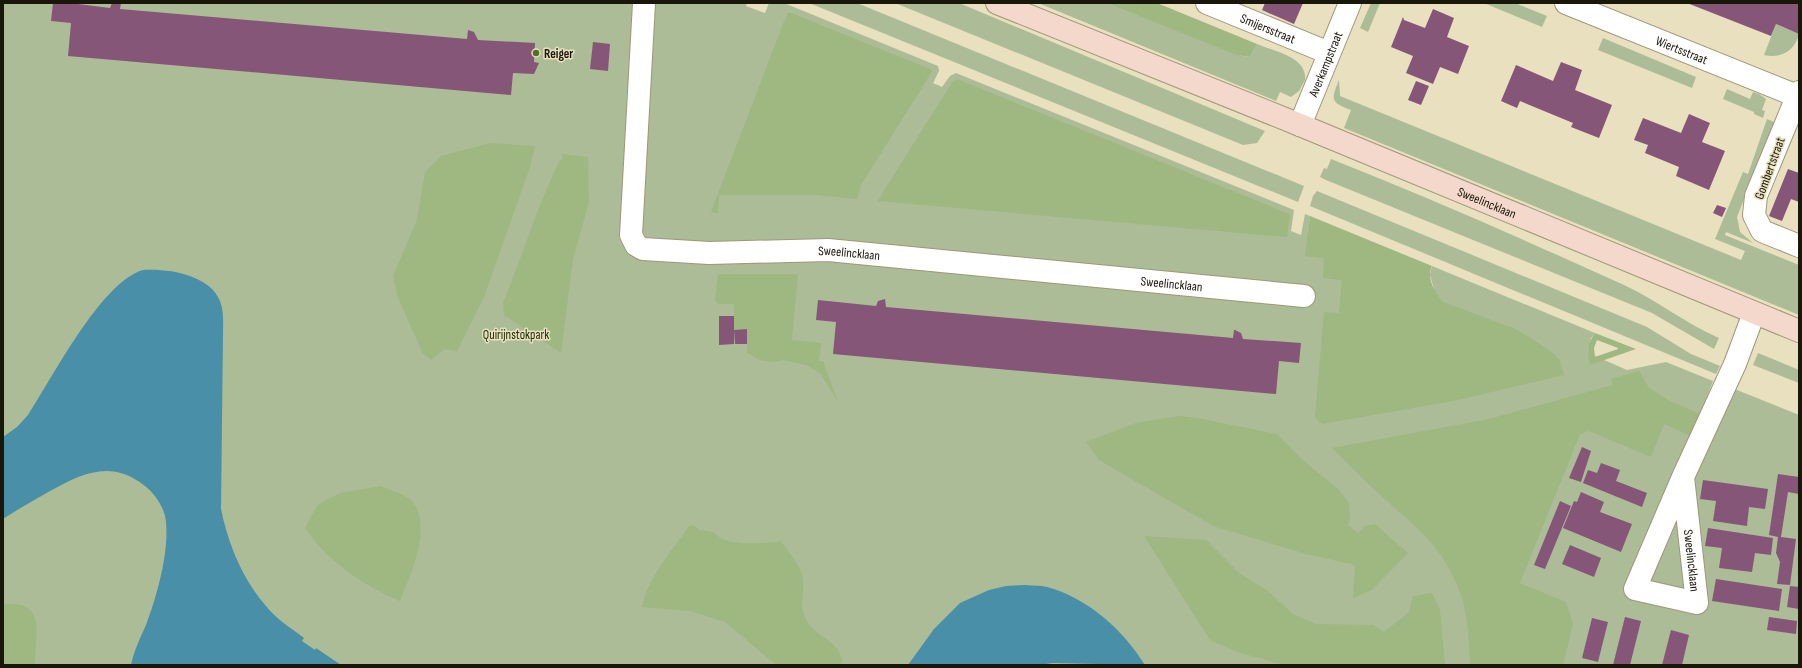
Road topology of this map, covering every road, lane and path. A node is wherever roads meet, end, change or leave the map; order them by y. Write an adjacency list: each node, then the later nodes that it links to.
1 (644, 3): 10 (street, Sweelincklaan)
2 (997, 3): 8 (street, Sweelincklaan)
3 (1207, 3): 6 (street, Smijersstraat)
4 (1350, 3): 6 (street, Averkampstraat)
5 (1566, 3): 7 (street, Wiertsstraat)
6 (1329, 53): 8 (street, Averkampstraat)
7 (1798, 94): 9 (street, Gombertstraat)
8 (1300, 125): 11 (street, Sweelincklaan)
9 (1799, 246)
10 (1304, 296)
11 (1754, 313): 12 (street, Sweelincklaan); 13 (street, Sweelincklaan)
12 (1799, 331)
13 (1683, 477): 13 (street, Sweelincklaan)

